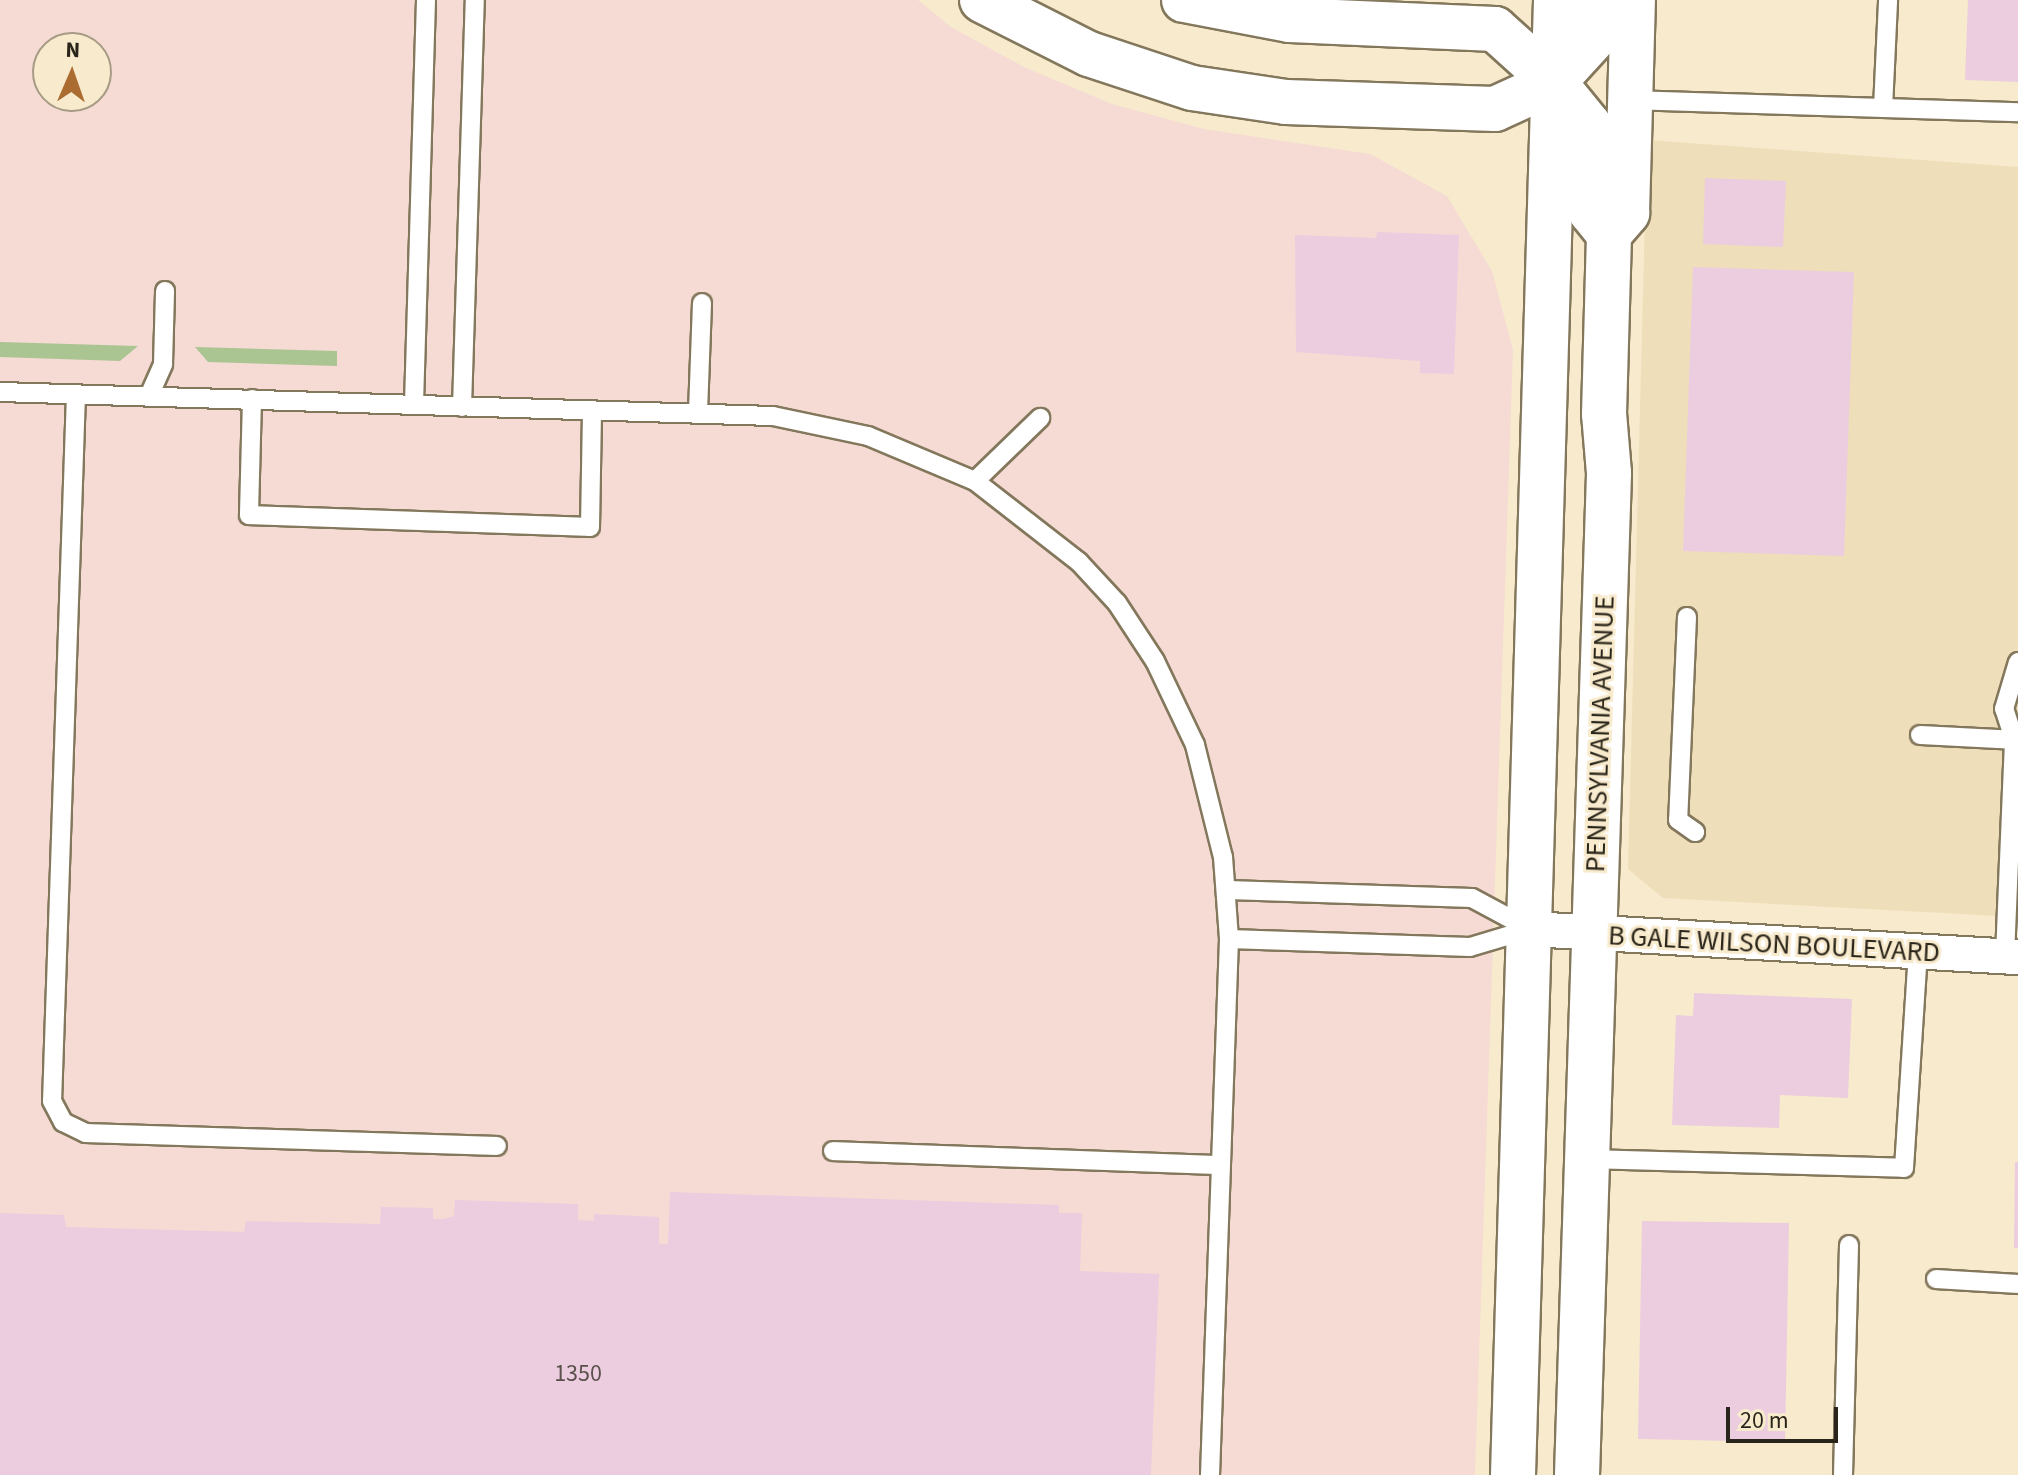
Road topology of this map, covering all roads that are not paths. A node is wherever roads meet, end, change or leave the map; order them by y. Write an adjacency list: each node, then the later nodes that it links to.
1 (426, 0): 20 (lane)
2 (475, 0): 21 (lane)
3 (982, 0): 9 (main road)
4 (1184, 0): 9 (main road)
5 (1556, 0): 9 (main road)
6 (1598, 0): 9 (main road)
7 (1633, 0): 10 (main road, PENNSYLVANIA AVENUE)
8 (1888, 0): 11 (lane)
9 (1554, 82): 13 (main road); 32 (main road)
10 (1630, 100): 11 (lane); 13 (main road, PENNSYLVANIA AVENUE)
11 (1883, 108): 12 (lane)
12 (2018, 112)
13 (1609, 234): 33 (main road, PENNSYLVANIA AVENUE)
14 (165, 291): 18 (lane)
15 (702, 303): 23 (lane)
16 (0, 392): 17 (lane)
17 (76, 394): 18 (lane); 37 (lane)
18 (149, 396): 19 (lane)
19 (252, 399): 20 (lane); 22 (lane)
20 (414, 404): 21 (lane)
21 (462, 407): 22 (lane)
22 (592, 411): 23 (lane)
23 (698, 412): 25 (lane)
24 (1040, 418): 25 (lane)
25 (975, 481): 31 (lane)
26 (1687, 617): 30 (lane)
27 (2018, 662): 29 (lane)
28 (1920, 735): 29 (lane)
29 (2016, 740): 36 (lane)
30 (1695, 832)
31 (1228, 890): 32 (lane); 34 (lane)
32 (1530, 929): 33 (street, B GALE WILSON BOULEVARD); 34 (lane); 45 (main road)
33 (1594, 935): 35 (street, B GALE WILSON BOULEVARD); 39 (main road, PENNSYLVANIA AVENUE)
34 (1229, 939): 40 (lane)
35 (1918, 950): 36 (street, B GALE WILSON BOULEVARD); 39 (lane)
36 (2012, 956)
37 (497, 1146)
38 (833, 1151): 40 (lane)
39 (1587, 1159): 46 (main road, PENNSYLVANIA AVENUE)
40 (1221, 1165): 44 (lane)
41 (1849, 1245): 47 (lane)
42 (1936, 1279): 43 (lane)
43 (2018, 1284)
44 (1210, 1475)
45 (1513, 1475)
46 (1577, 1475)
47 (1843, 1475)

